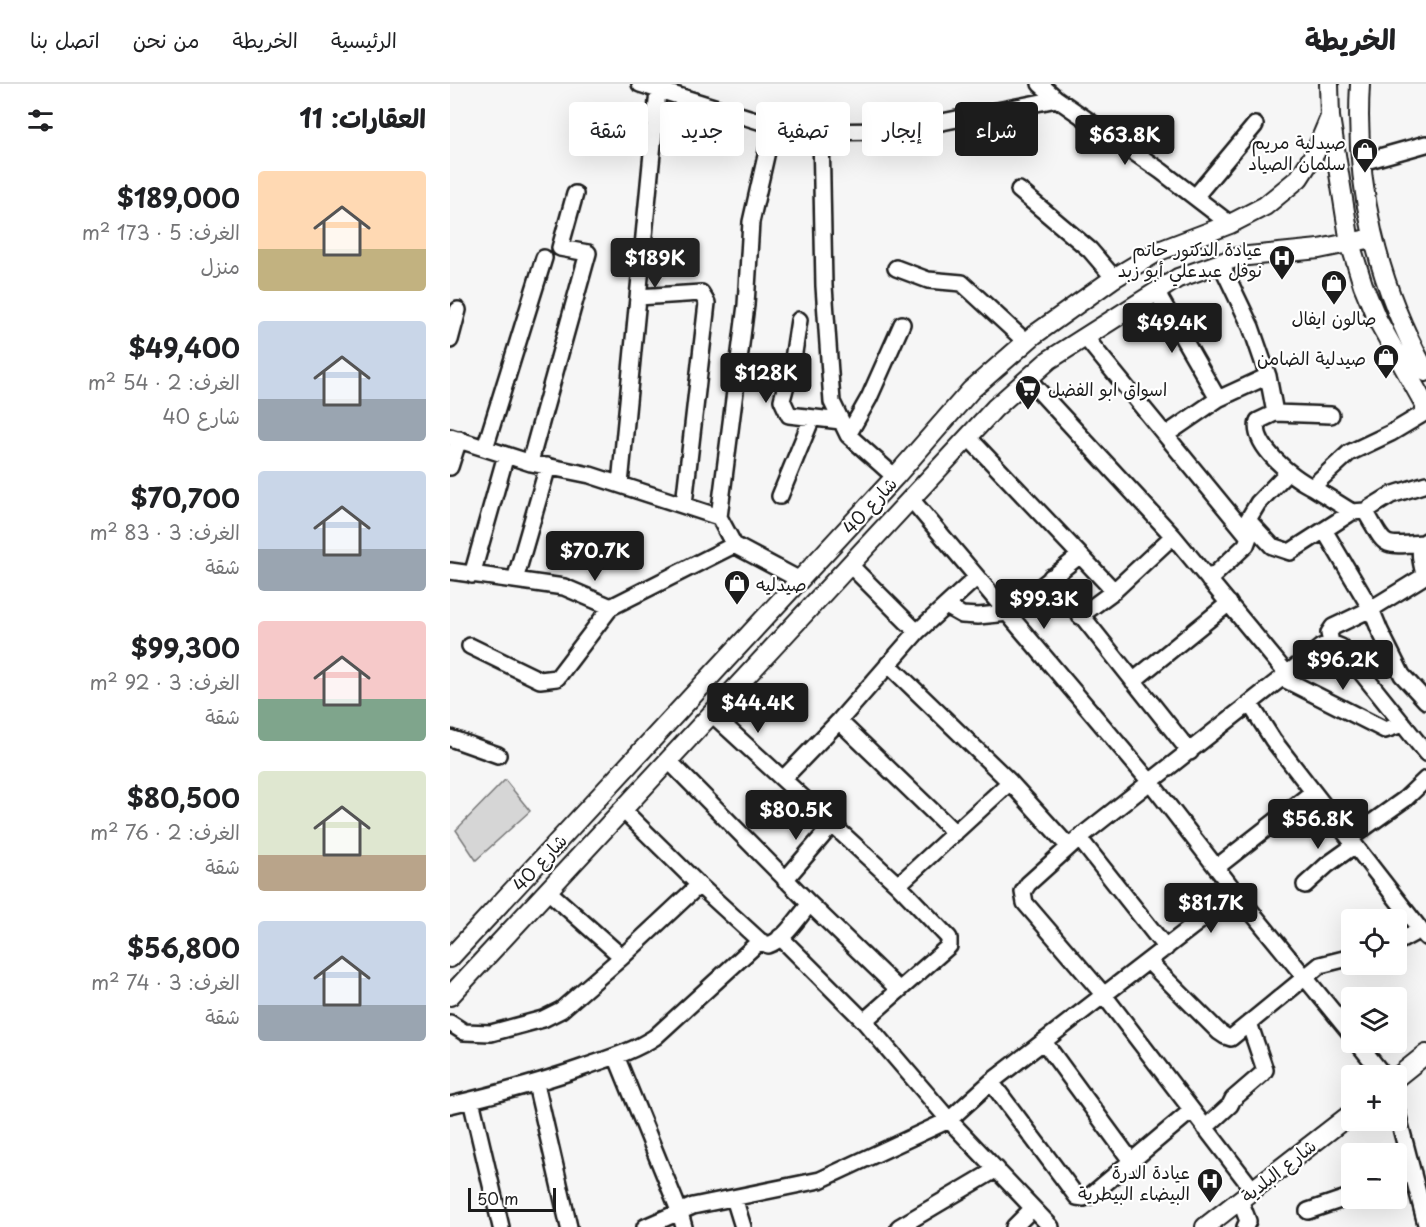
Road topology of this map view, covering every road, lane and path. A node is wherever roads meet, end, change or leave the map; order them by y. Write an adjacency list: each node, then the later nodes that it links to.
1 (640, 84): 5 (street)
2 (1040, 84): 6 (street)
3 (1329, 84): 7 (main road)
4 (1362, 85): 14 (main road)
5 (658, 91): 8 (street); 29 (street)
6 (1057, 99): 10 (street); 17 (street)
7 (1330, 117): 18 (main road, شارع 40); 20 (main road)
8 (756, 120)
9 (1255, 125): 17 (street)
10 (850, 132)
11 (1426, 144): 14 (street)
12 (766, 156): 64 (street)
13 (821, 156): 46 (street)
14 (1362, 162): 19 (main road)
15 (1020, 190): 25 (street)
16 (575, 194): 52 (street)
17 (1195, 197): 18 (street)
18 (1230, 224): 21 (main road, شارع 40)
19 (1373, 238): 20 (main road, شارع 40); 28 (main road)
20 (1350, 243): 23 (main road, شارع 40); 30 (main road)
21 (1159, 251): 25 (main road, شارع 40); 26 (main road)
22 (544, 258): 50 (street)
23 (1221, 264): 26 (main road, شارع 40); 38 (street)
24 (896, 268): 36 (street)
25 (1114, 278): 36 (main road, شارع 40)
26 (1178, 278): 27 (main road, شارع 40)
27 (1156, 291): 34 (main road, شارع 40); 40 (street)
28 (1389, 293): 30 (main road); 37 (main road)
29 (638, 297): 57 (street); 62 (street)
30 (1369, 301): 41 (main road)
31 (458, 310): 35 (street)
32 (799, 320): 45 (street)
33 (902, 324): 46 (street)
34 (1085, 337): 39 (main road, شارع 40); 47 (street)
35 (450, 340)
36 (1026, 342): 56 (main road, شارع 40)
37 (1426, 372)
38 (1268, 376): 40 (street); 43 (street)
39 (1028, 379): 48 (main road, شارع 40); 67 (street)
40 (1218, 399): 47 (street)
41 (1426, 407)
42 (1426, 412): 59 (street)
43 (1275, 413): 44 (street); 55 (street)
44 (1331, 416)
45 (812, 418): 46 (street); 60 (street)
46 (844, 428): 56 (street)
47 (1167, 434): 65 (street)
48 (968, 437): 61 (main road, شارع 40); 70 (street)
49 (454, 438): 50 (street); 54 (street)
50 (485, 448): 51 (street)
51 (506, 455): 52 (street); 73 (street)
52 (530, 462): 53 (street)
53 (548, 466): 57 (street); 77 (street)
54 (450, 467)
55 (1288, 472): 59 (street); 65 (street)
56 (895, 477): 78 (main road, شارع 40)
57 (620, 484): 62 (street)
58 (1426, 484): 63 (street)
59 (1312, 487): 63 (street)
60 (780, 496)
61 (911, 500): 71 (main road, شارع 40); 75 (street)
62 (684, 504): 64 (street)
63 (1358, 511): 66 (street); 68 (street)
64 (719, 517): 69 (street)
65 (1245, 524): 66 (street); 79 (street)
66 (1324, 530): 84 (street)
67 (1173, 536): 79 (street); 80 (street)
68 (1424, 542): 74 (street)
69 (734, 545): 78 (street); 83 (street)
70 (1079, 556): 76 (street); 80 (street)
71 (850, 565): 87 (street); 95 (main road, شارع 40)
72 (450, 571): 73 (street)
73 (472, 575): 77 (street)
74 (1425, 575): 84 (street)
75 (977, 577): 82 (street); 85 (street)
76 (1051, 577): 85 (street); 86 (street)
77 (515, 580): 83 (street)
78 (800, 580): 121 (main road, شارع 40)
79 (1209, 580): 81 (street)
80 (1114, 591): 86 (street)
81 (1229, 603): 91 (street); 92 (street)
82 (946, 606): 85 (street); 87 (street)
83 (611, 607): 89 (street)
84 (1371, 609): 88 (street); 93 (street)
85 (1008, 613): 106 (street)
86 (1080, 616): 92 (street)
87 (917, 632): 90 (street)
88 (1331, 643): 91 (street); 97 (street)
89 (470, 646)
90 (888, 664): 96 (street); 105 (street)
91 (1285, 676): 94 (street); 97 (street)
92 (1132, 681): 99 (street)
93 (1426, 701)
94 (1250, 704): 99 (street); 107 (street)
95 (712, 714): 102 (main road, شارع 40); 103 (street)
96 (839, 721): 103 (street); 110 (street)
97 (1403, 724): 100 (street)
98 (450, 738): 101 (street)
99 (1190, 752): 106 (street)
100 (1426, 753)
101 (498, 755)
102 (669, 761): 108 (main road, شارع 40); 114 (street)
103 (783, 779): 109 (street)
104 (1426, 779): 111 (street)
105 (1010, 782): 110 (street); 112 (street)
106 (1151, 783): 112 (street); 113 (street)
107 (1314, 792): 111 (street); 113 (street)
108 (623, 810): 115 (street); 118 (main road, شارع 40)
109 (832, 825): 114 (street); 116 (street)
110 (955, 832): 116 (street)
111 (1352, 842): 117 (street); 123 (street)
112 (1074, 843): 127 (street); 135 (street)
113 (1217, 867): 119 (street)
114 (785, 880): 120 (street)
115 (699, 885): 126 (street); 129 (street)
116 (898, 885): 134 (street)
117 (1305, 885)
118 (548, 891): 122 (main road, شارع 40); 129 (street)
119 (1236, 893): 127 (street); 133 (street)
120 (810, 904): 124 (street); 134 (street)
121 (498, 907): 122 (main road); 128 (main road, شارع 40)
122 (517, 924): 132 (main road, شارع 40)
123 (1423, 933): 125 (street)
124 (780, 937): 126 (street); 137 (street)
125 (1407, 939)
126 (760, 941): 144 (street)
127 (1166, 948): 131 (street)
128 (453, 955): 132 (main road)
129 (622, 957): 139 (street)
130 (1341, 960): 133 (street)
131 (1148, 961): 135 (street); 140 (street)
132 (474, 970): 136 (main road, شارع 40)
133 (1305, 977): 138 (street); 140 (street)
134 (898, 989): 137 (street)
135 (1103, 994): 141 (street); 151 (street)
136 (450, 996)
137 (864, 1021): 152 (street)
138 (1341, 1021)
139 (450, 1023)
140 (1249, 1023): 154 (street)
141 (1044, 1042): 147 (street); 156 (street)
142 (1366, 1053): 145 (street)
143 (1426, 1054): 146 (main road)
144 (616, 1056): 148 (street); 165 (street)
145 (1375, 1065)
146 (1407, 1069)
147 (991, 1082): 152 (street); 156 (street)
148 (536, 1084): 149 (street); 169 (street)
149 (471, 1100): 150 (street); 168 (street)
150 (450, 1105)
151 (1191, 1110): 154 (street); 156 (street)
152 (949, 1120): 157 (street); 161 (street)
153 (1341, 1122): 160 (main road, شارع البلدية)
154 (1205, 1128): 160 (street)
155 (1402, 1131): 158 (street)
156 (1132, 1162)
157 (997, 1169): 163 (street); 167 (street)
158 (1413, 1173): 159 (street); 166 (street)
159 (1407, 1175)
160 (1246, 1195): 174 (main road, شارع البلدية); 175 (street)
161 (734, 1198): 165 (street); 171 (street)
162 (1341, 1200): 164 (street)
163 (1033, 1208): 172 (street); 173 (street)
164 (1308, 1211)
165 (682, 1220): 170 (street)
166 (1426, 1224)
167 (907, 1225)
168 (501, 1227)
169 (569, 1227)
170 (645, 1227)
171 (743, 1227)
172 (1014, 1227)
173 (1051, 1227)
174 (1205, 1227)
175 (1245, 1227)

